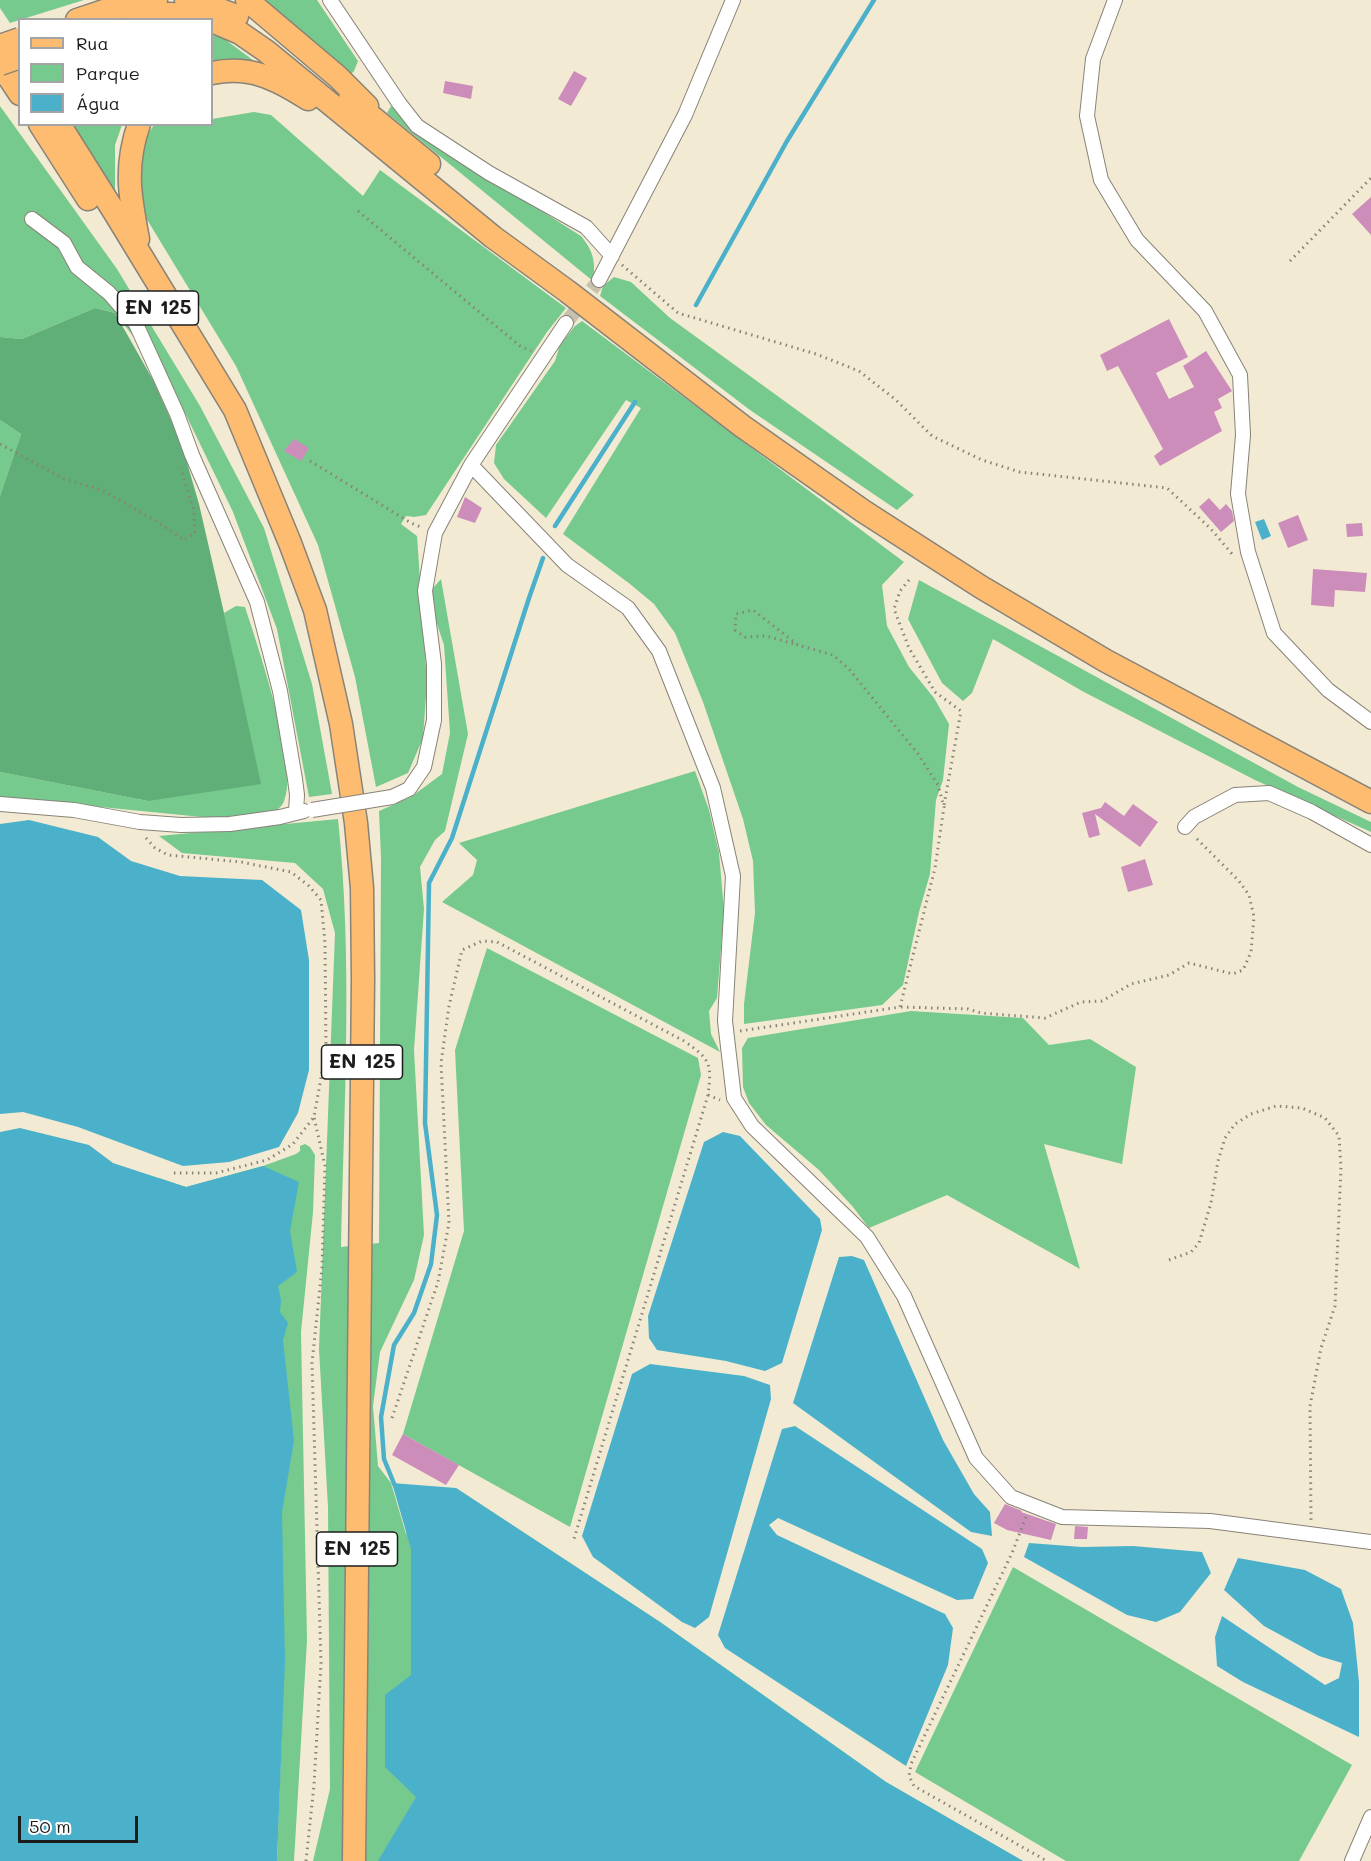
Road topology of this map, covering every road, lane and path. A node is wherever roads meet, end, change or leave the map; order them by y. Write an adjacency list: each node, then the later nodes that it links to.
1 (156, 0): 7 (main road)
2 (186, 0): 25 (main road)
3 (247, 0): 25 (main road)
4 (330, 0): 32 (street)
5 (733, 0): 32 (street)
6 (1115, 0): 47 (street)
7 (83, 18)
8 (140, 18): 9 (main road)
9 (200, 18)
10 (213, 21): 27 (main road)
11 (0, 35): 15 (main road)
12 (18, 40): 13 (main road, bridge)
13 (0, 46)
14 (18, 58): 16 (main road, bridge)
15 (18, 62)
16 (0, 64): 19 (main road)
17 (213, 73): 27 (main road)
18 (0, 81): 20 (main road)
19 (18, 91)
20 (18, 105)
21 (33, 126): 30 (main road)
22 (41, 126): 30 (main road, EN 125)
23 (60, 126): 31 (main road, EN 125)
24 (138, 126): 31 (main road)
25 (392, 134): 35 (main road)
26 (1371, 178): 33 (path)
27 (423, 179): 35 (main road)
28 (358, 210): 37 (path)
29 (32, 219): 39 (street)
30 (103, 222): 42 (main road, EN 125)
31 (142, 256): 42 (main road, EN 125)
32 (612, 256): 34 (street); 44 (path)
33 (1290, 261)
34 (599, 280)
35 (567, 291): 48 (main road)
36 (566, 323): 37 (street)
37 (543, 357): 41 (street)
38 (0, 444): 39 (path)
39 (192, 455): 51 (street)
40 (310, 461): 43 (path)
41 (471, 465): 43 (street); 56 (street)
42 (270, 494): 67 (main road, EN 125)
43 (435, 533): 51 (street, bridge)
44 (1237, 560)
45 (909, 580): 50 (path)
46 (798, 645): 46 (path); 50 (path)
47 (1371, 722)
48 (1371, 802)
49 (0, 804): 52 (street)
50 (944, 807): 55 (path)
51 (296, 812): 52 (street)
52 (140, 822): 57 (path)
53 (1185, 827): 54 (street); 55 (path)
54 (1371, 845)
55 (900, 1007): 56 (path)
56 (726, 1033): 61 (street)
57 (314, 1117): 58 (path); 66 (path)
58 (171, 1173)
59 (1169, 1260): 62 (path)
60 (392, 1418): 63 (path)
61 (1031, 1505): 62 (street); 68 (path)
62 (1311, 1534): 64 (street)
63 (573, 1542)
64 (1371, 1542)
65 (1371, 1817): 69 (street)
66 (306, 1861)
67 (354, 1861)
68 (1047, 1861)
69 (1352, 1861)

